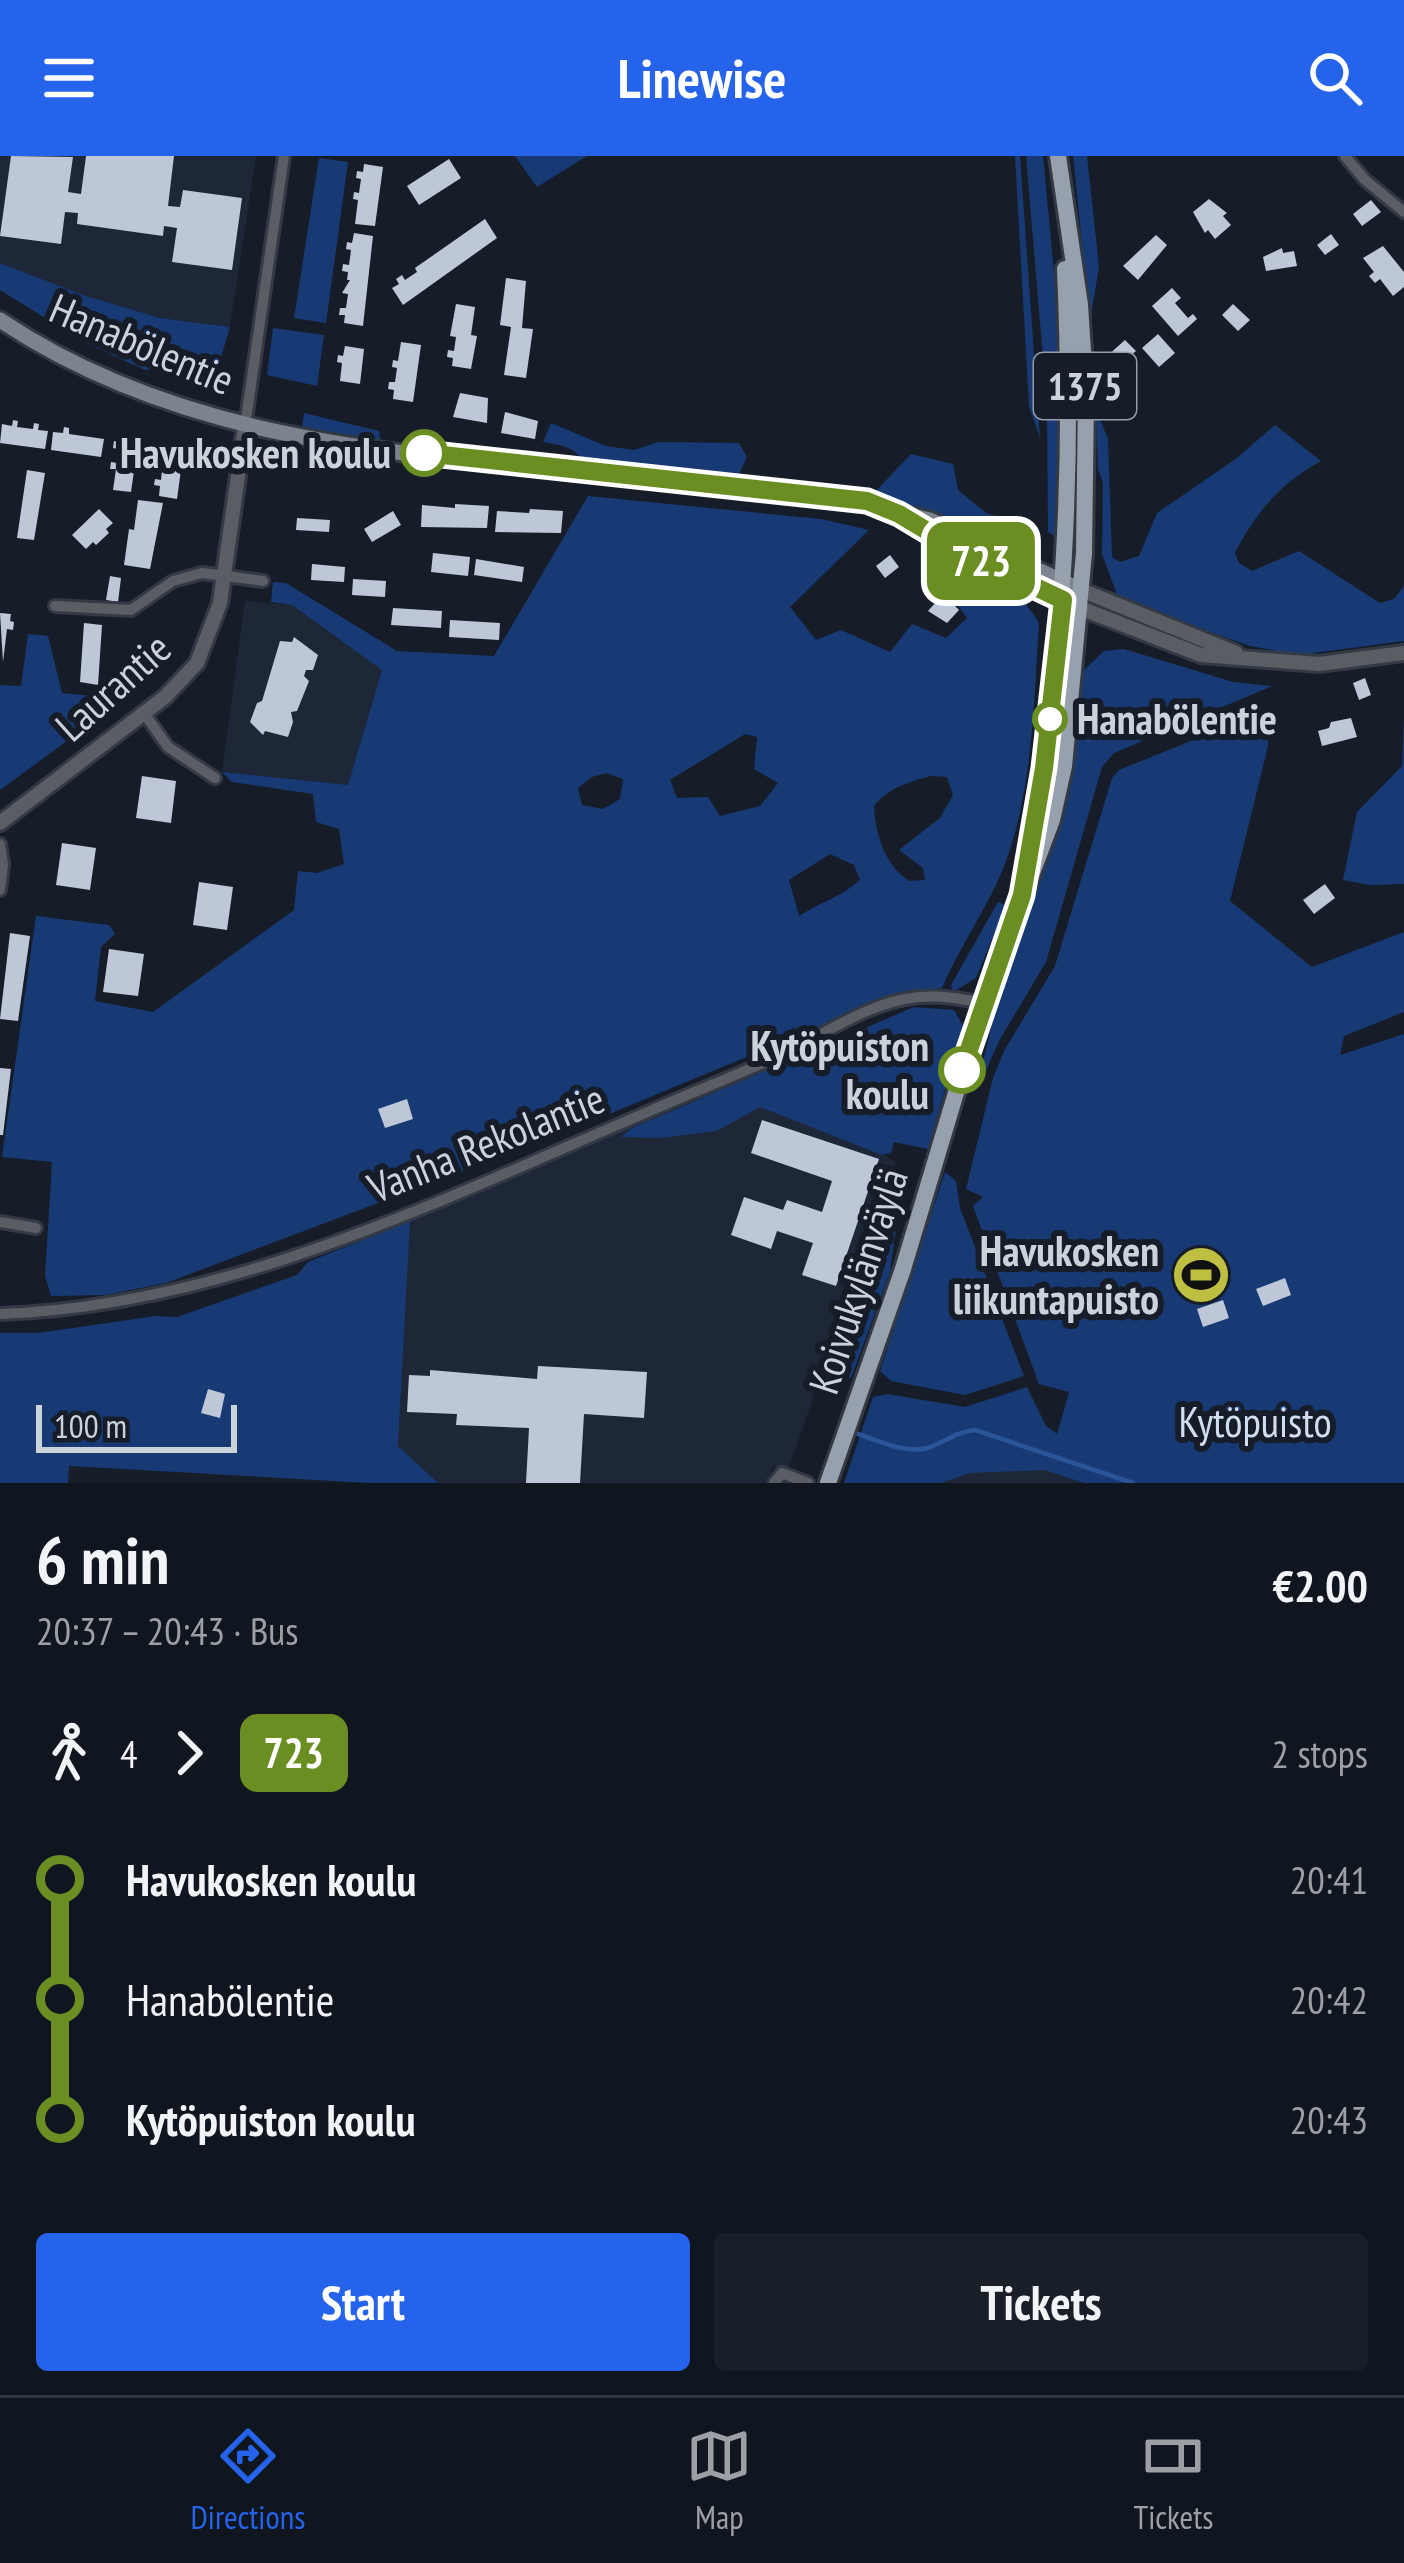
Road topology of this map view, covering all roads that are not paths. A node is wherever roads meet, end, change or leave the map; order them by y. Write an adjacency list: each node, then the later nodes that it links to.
1 (284, 156): 6 (street)
2 (1058, 156): 9 (main road, Koivukylänväylä / 1375)
3 (1345, 156): 4 (street)
4 (1404, 212)
5 (0, 320): 6 (main road, Hanabölentie)
6 (244, 427): 7 (street, Laurantie); 9 (main road, Hanabölentie)
7 (221, 575): 8 (street); 10 (street); 12 (street, Laurantie)
8 (263, 581)
9 (1072, 595): 11 (street); 17 (main road, Koivukylänväylä / 1375)
10 (55, 606)
11 (1404, 652)
12 (144, 713): 13 (street); 14 (street, Laurantie)
13 (215, 778)
14 (0, 823)
15 (0, 844): 16 (street)
16 (0, 890)
17 (982, 1003): 20 (street, Vanha Rekolantie); 23 (main road, Koivukylänväylä / 1375)
18 (0, 1222): 19 (street)
19 (36, 1228)
20 (0, 1314)
21 (774, 1483): 22 (street)
22 (808, 1483)
23 (828, 1483)

